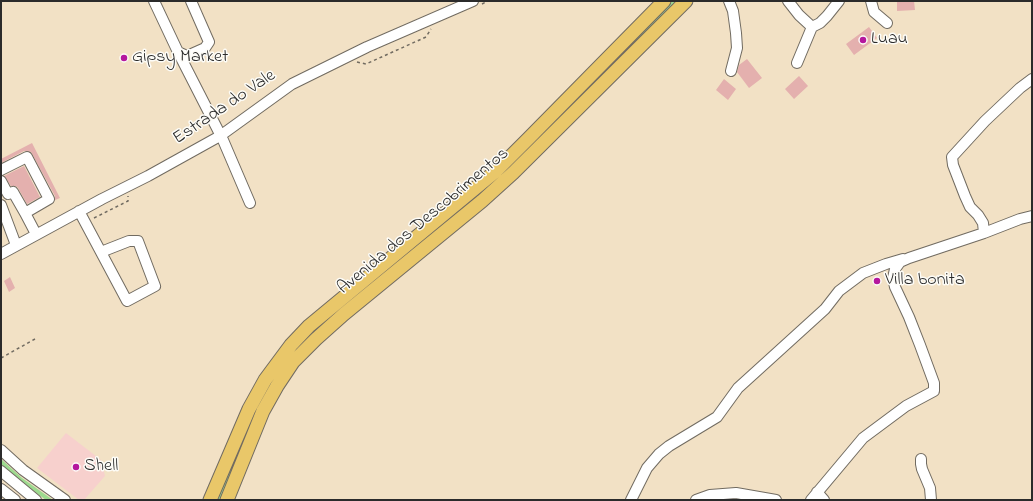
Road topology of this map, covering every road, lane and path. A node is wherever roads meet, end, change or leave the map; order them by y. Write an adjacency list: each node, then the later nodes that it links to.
1 (154, 1): 14 (street)
2 (190, 1): 15 (street)
3 (488, 1): 10 (path)
4 (664, 1): 49 (main road, Avenida dos Descobrimentos)
5 (686, 1): 50 (main road, Avenida dos Descobrimentos)
6 (729, 1): 18 (street)
7 (788, 1): 12 (street)
8 (839, 1): 12 (street)
9 (871, 1): 11 (street)
10 (477, 2): 21 (street, Estrada do Vale)
11 (887, 23)
12 (812, 27): 17 (street)
13 (432, 28): 16 (path)
14 (178, 52): 15 (street); 19 (street)
15 (195, 52): 19 (street)
16 (355, 62)
17 (797, 63)
18 (731, 71)
19 (189, 72): 21 (street)
20 (1032, 79): 31 (street)
21 (220, 136): 25 (street); 27 (street, Estrada do Vale)
22 (1, 170): 28 (street)
23 (1, 181): 28 (street)
24 (129, 191): 30 (path)
25 (250, 203)
26 (1, 206): 33 (street)
27 (79, 211): 30 (street); 32 (street, Estrada do Vale)
28 (24, 213): 32 (street)
29 (1032, 216): 31 (street)
30 (85, 222): 34 (street)
31 (984, 233): 36 (street)
32 (36, 234): 33 (street, Estrada do Vale)
33 (16, 245): 35 (street, Estrada do Vale)
34 (101, 252): 34 (street)
35 (1, 254)
36 (907, 258): 37 (street); 38 (street)
37 (886, 264): 38 (street); 51 (street)
38 (895, 288): 45 (street)
39 (35, 339): 40 (path)
40 (1, 358)
41 (1, 450): 48 (street)
42 (921, 459): 55 (street)
43 (1, 472): 47 (street)
44 (1, 489): 46 (street)
45 (814, 496): 54 (street)
46 (15, 500)
47 (36, 500)
48 (65, 500)
49 (210, 500)
50 (227, 500)
51 (631, 500)
52 (696, 500): 53 (street)
53 (776, 500)
54 (824, 500)
55 (931, 500)

